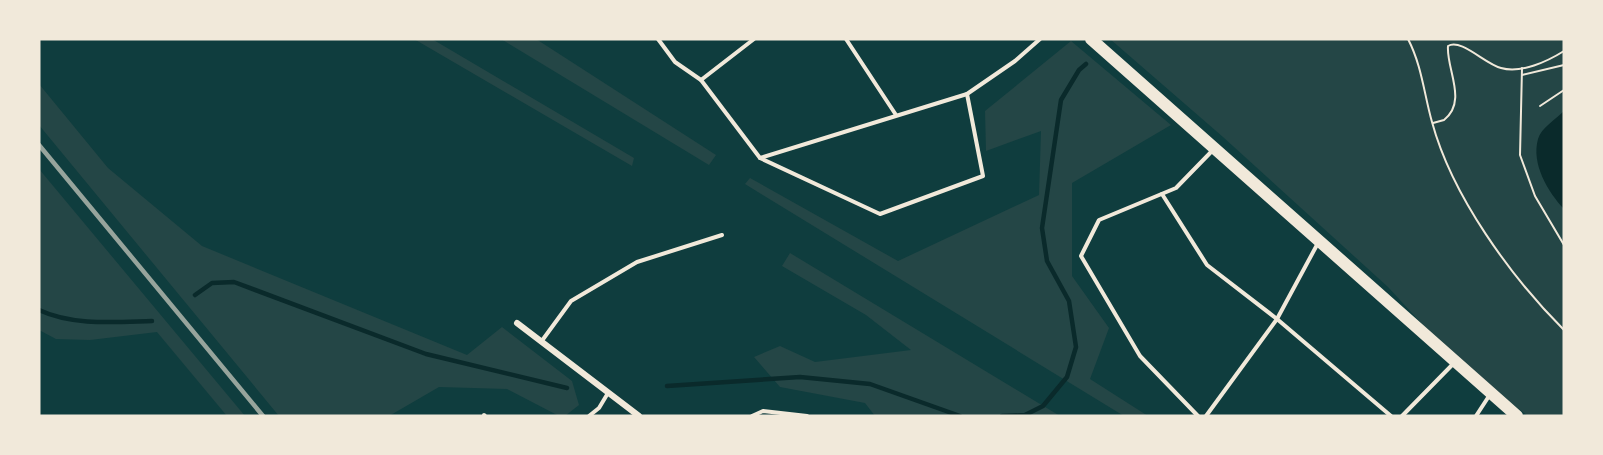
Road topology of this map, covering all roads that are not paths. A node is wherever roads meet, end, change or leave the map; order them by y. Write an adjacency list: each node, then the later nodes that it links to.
1 (658, 39): 6 (lane)
2 (754, 39): 6 (lane)
3 (846, 39): 8 (lane)
4 (1040, 39): 7 (lane)
5 (1091, 39): 9 (main road)
6 (701, 80): 10 (lane)
7 (967, 94): 8 (lane); 10 (lane)
8 (896, 115): 10 (lane)
9 (1215, 149): 11 (lane); 13 (main road)
10 (760, 158)
11 (1162, 194): 14 (lane); 24 (lane)
12 (722, 235): 16 (lane)
13 (1320, 241): 14 (lane); 17 (main road)
14 (1277, 319): 25 (lane); 26 (lane)
15 (517, 323): 16 (street)
16 (541, 342): 18 (street)
17 (1456, 361): 19 (main road); 27 (lane)
18 (608, 392): 20 (lane); 21 (street)
19 (1491, 393): 28 (lane); 29 (main road)
20 (588, 416)
21 (639, 416)
22 (752, 416): 23 (lane)
23 (807, 416)
24 (1198, 416)
25 (1206, 416)
26 (1391, 416)
27 (1402, 416)
28 (1476, 416)
29 (1517, 416)

